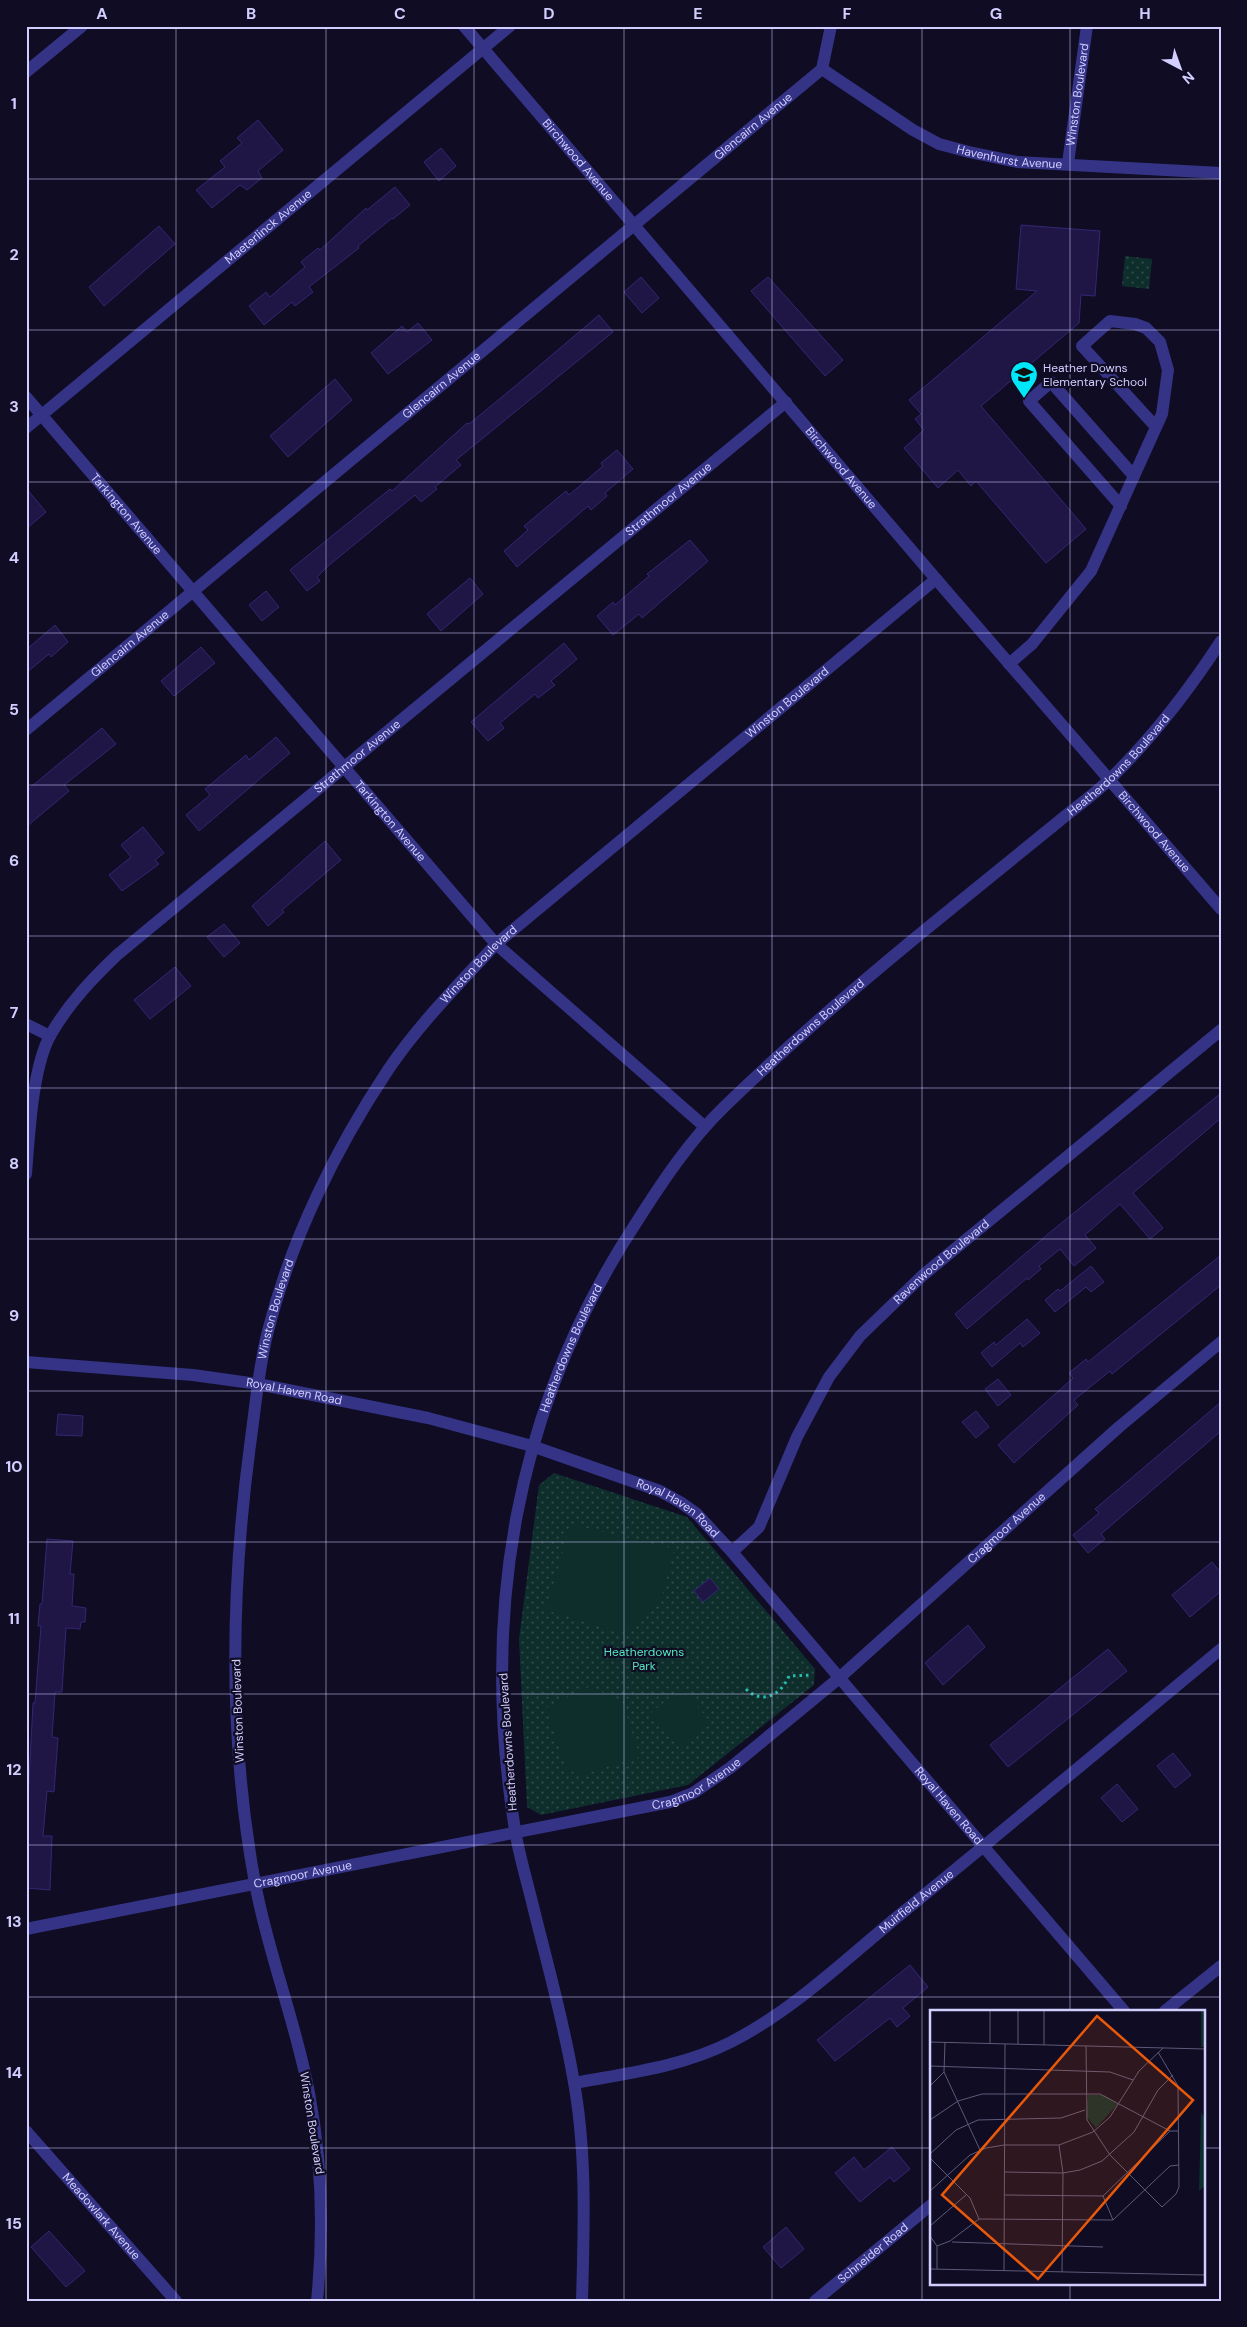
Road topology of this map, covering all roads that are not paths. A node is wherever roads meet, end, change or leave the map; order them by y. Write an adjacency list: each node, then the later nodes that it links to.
1 (82, 26): 8 (street)
2 (464, 26): 6 (street, Birchwood Avenue)
3 (510, 26): 6 (street, Maeterlinck Avenue)
4 (831, 26): 7 (street)
5 (1087, 26): 9 (street, Winston Boulevard)
6 (483, 48): 11 (street, Birchwood Avenue); 14 (street, Maeterlinck Avenue)
7 (822, 69): 9 (street, Havenhurst Avenue); 11 (street, Glencairn Avenue)
8 (26, 72)
9 (1068, 163): 10 (street, Havenhurst Avenue)
10 (1221, 173)
11 (636, 225): 13 (street, Birchwood Avenue); 20 (street, Glencairn Avenue)
12 (26, 397): 14 (street, Tarkington Avenue)
13 (786, 402): 19 (street, Birchwood Avenue); 24 (street, Strathmoor Avenue)
14 (42, 415): 16 (street, Maeterlinck Avenue); 20 (street, Tarkington Avenue)
15 (1156, 427): 15 (street); 17 (street)
16 (26, 428)
17 (1134, 476): 18 (street); 18 (street)
18 (1120, 506): 22 (street)
19 (936, 579): 22 (street, Birchwood Avenue); 27 (street, Winston Boulevard)
20 (192, 592): 23 (street, Glencairn Avenue); 24 (street, Tarkington Avenue)
21 (1221, 641): 25 (street, Heatherdowns Boulevard)
22 (1009, 664): 25 (street, Birchwood Avenue)
23 (26, 730)
24 (342, 767): 27 (street, Tarkington Avenue); 30 (street, Strathmoor Avenue)
25 (1110, 780): 26 (street, Birchwood Avenue); 31 (street, Heatherdowns Boulevard)
26 (1221, 909)
27 (496, 944): 31 (street, Tarkington Avenue); 35 (street, Winston Boulevard)
28 (26, 1024): 30 (street)
29 (1221, 1030): 37 (street, Ravenwood Boulevard)
30 (50, 1036): 32 (street, Strathmoor Avenue)
31 (704, 1126): 36 (street, Heatherdowns Boulevard)
32 (26, 1174)
33 (1221, 1342): 39 (street, Cragmoor Avenue)
34 (26, 1362): 35 (street, Royal Haven Road)
35 (258, 1384): 36 (street, Royal Haven Road); 42 (street, Winston Boulevard)
36 (532, 1446): 37 (street, Royal Haven Road); 40 (street, Heatherdowns Boulevard)
37 (732, 1552): 39 (street, Royal Haven Road)
38 (1221, 1649): 41 (street, Muirfield Avenue)
39 (838, 1679): 40 (street, Cragmoor Avenue); 41 (street, Royal Haven Road)
40 (515, 1833): 42 (street, Cragmoor Avenue); 47 (street, Heatherdowns Boulevard)
41 (984, 1847): 45 (street, Royal Haven Road); 47 (street, Muirfield Avenue)
42 (255, 1885): 43 (street, Cragmoor Avenue); 51 (street, Winston Boulevard)
43 (26, 1929)
44 (1221, 1966): 46 (street)
45 (1123, 2010)
46 (1166, 2010)
47 (575, 2083): 52 (street, Heatherdowns Boulevard)
48 (26, 2131): 50 (street, Meadowlark Avenue)
49 (930, 2206): 53 (street, Schneider Road)
50 (176, 2301)
51 (317, 2301)
52 (582, 2301)
53 (815, 2301)

